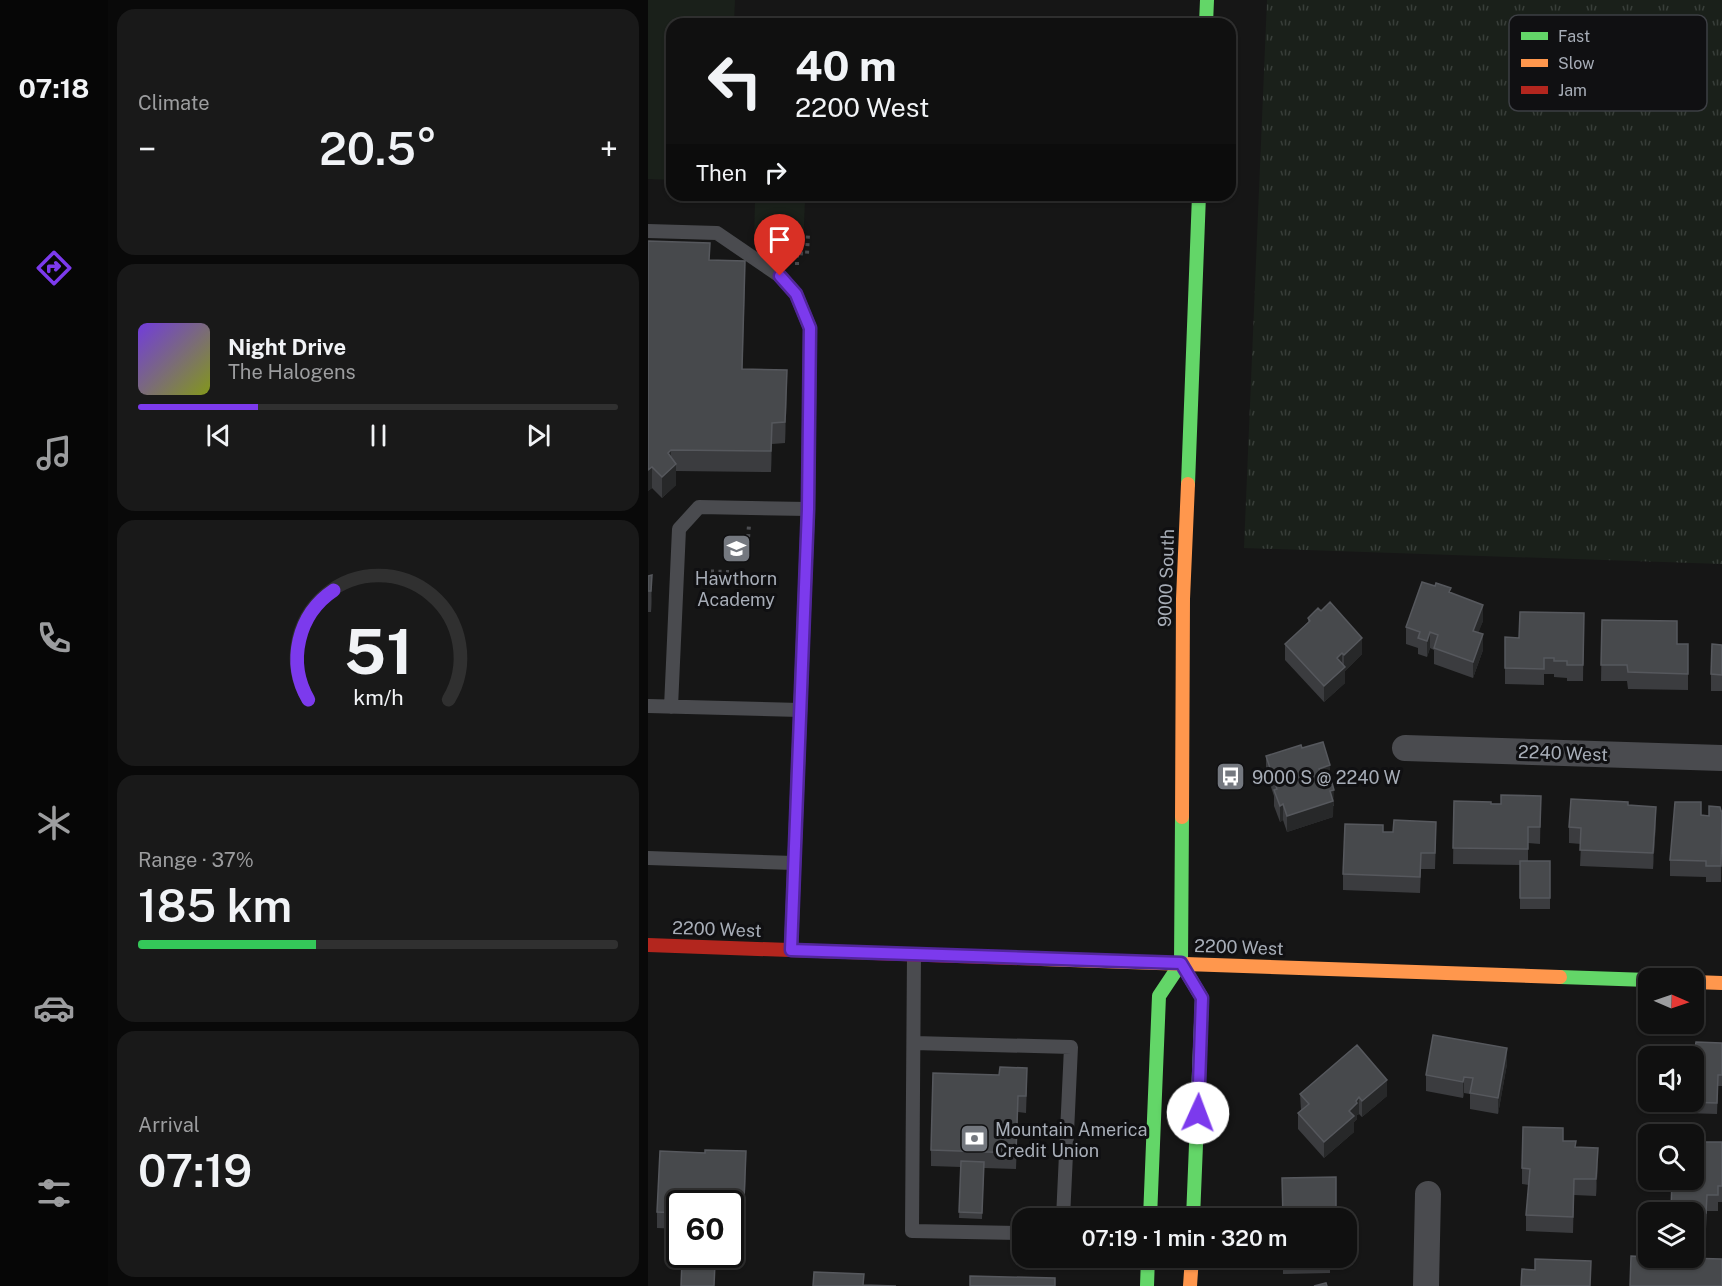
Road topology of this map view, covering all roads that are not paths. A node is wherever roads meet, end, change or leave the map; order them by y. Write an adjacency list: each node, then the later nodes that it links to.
1 (1207, 0): 2 (main road)
2 (1206, 18)
3 (1199, 201): 16 (main road, 9000 South)
4 (648, 231): 5 (lane)
5 (808, 509): 7 (lane); 8 (lane)
6 (648, 706): 7 (lane)
7 (671, 707): 8 (lane)
8 (800, 710): 12 (lane)
9 (1405, 747): 10 (street, 2240 West)
10 (1722, 758)
11 (648, 858): 12 (lane)
12 (794, 863): 14 (lane)
13 (648, 945): 14 (main road, 2200 West)
14 (791, 950): 15 (main road, 2200 West)
15 (914, 954): 16 (main road, 2200 West); 20 (lane)
16 (1181, 963): 17 (main road, 2200 West); 23 (main road); 24 (main road)
17 (1638, 980)
18 (1704, 981): 19 (main road)
19 (1722, 982)
20 (914, 1043): 22 (lane); 25 (lane)
21 (1428, 1194): 30 (street)
22 (1063, 1208)
23 (1149, 1208)
24 (1193, 1208)
25 (1012, 1233)
26 (1148, 1268): 28 (main road)
27 (1191, 1268): 29 (main road)
28 (1147, 1286)
29 (1190, 1286)
30 (1426, 1286)

